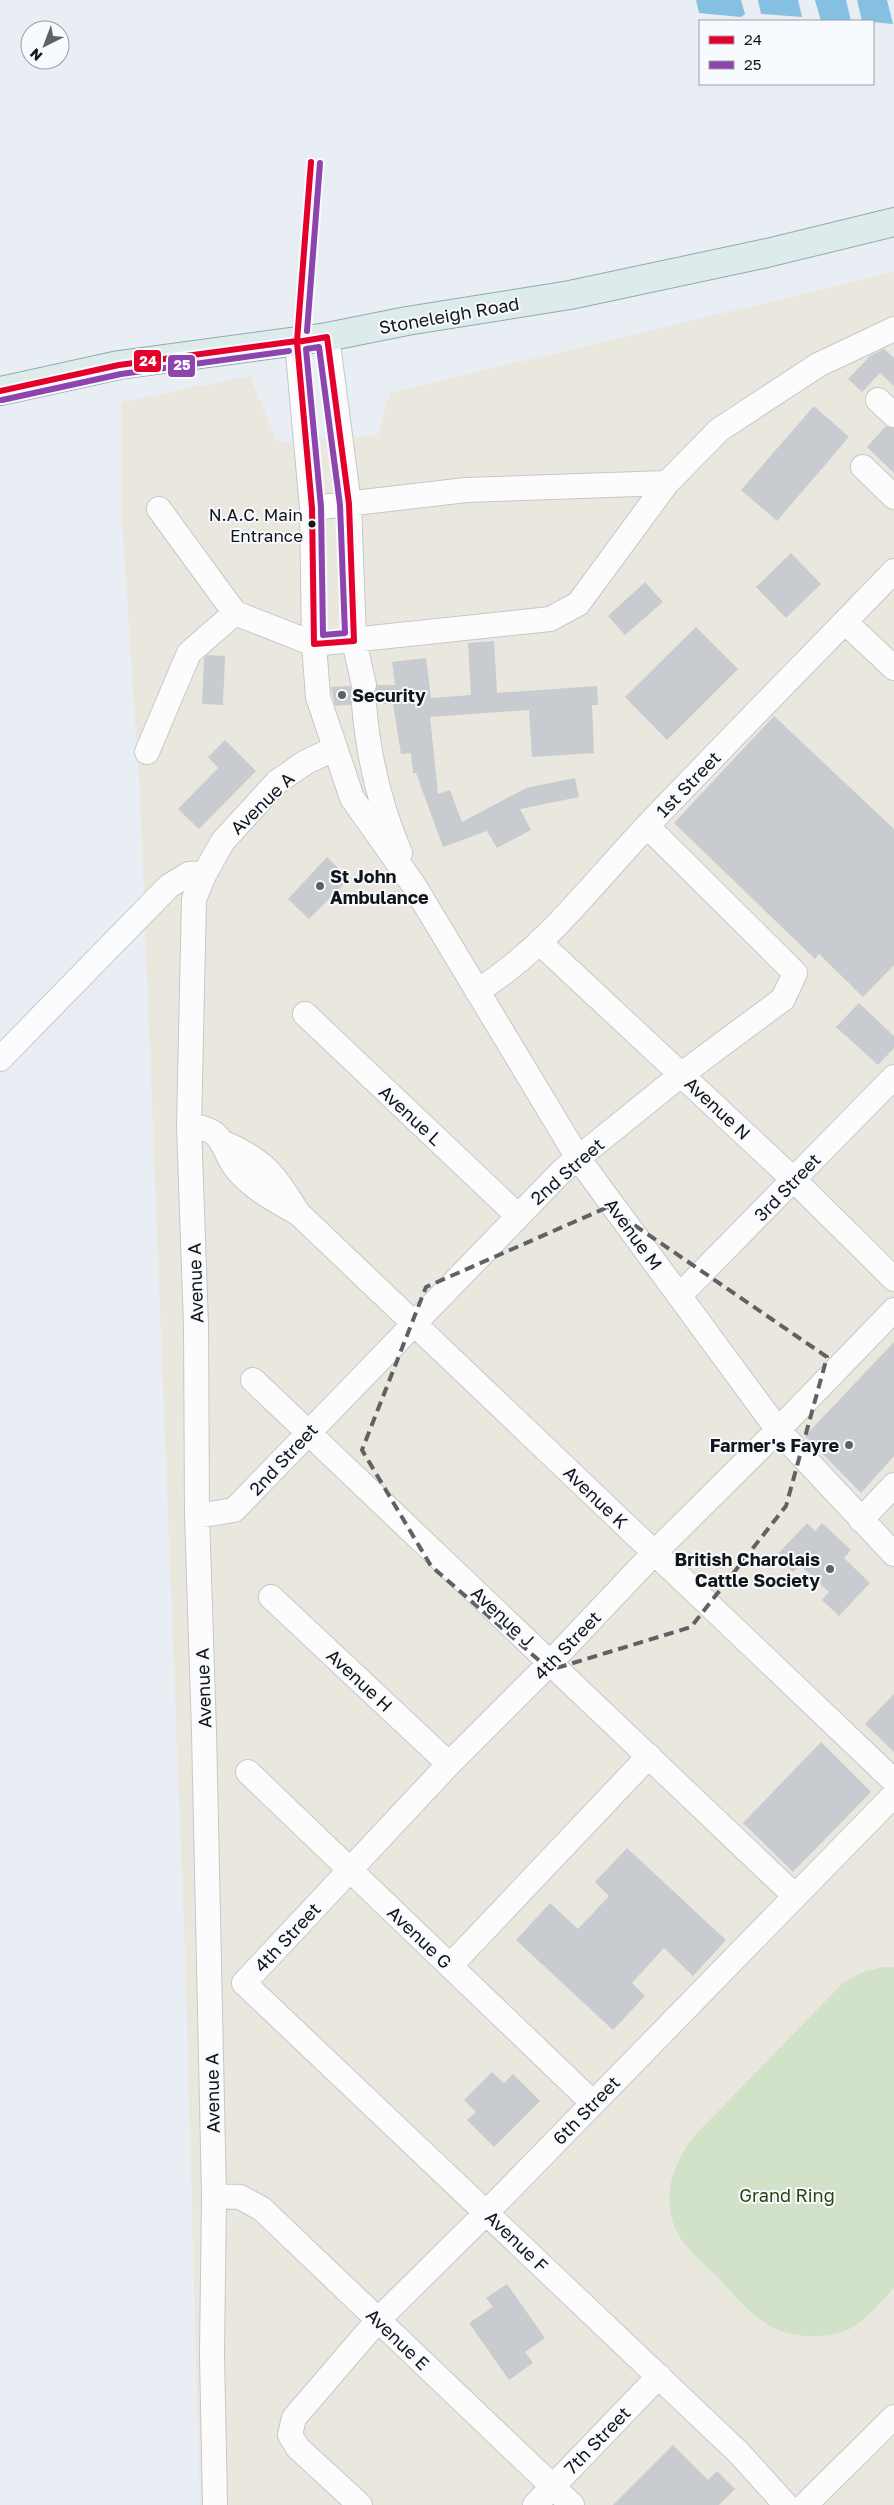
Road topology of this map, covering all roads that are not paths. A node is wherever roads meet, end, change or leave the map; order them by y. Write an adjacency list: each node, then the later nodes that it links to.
1 (894, 222): 3 (main road, Stoneleigh Road)
2 (894, 329): 7 (lane)
3 (327, 338): 4 (main road, Stoneleigh Road); 9 (lane)
4 (297, 342): 5 (main road, Stoneleigh Road); 10 (lane)
5 (0, 391)
6 (863, 467): 8 (lane)
7 (667, 483): 9 (lane); 15 (lane)
8 (894, 497)
9 (349, 504): 10 (lane); 15 (lane)
10 (312, 508): 16 (lane)
11 (159, 510): 13 (lane)
12 (894, 571): 14 (lane, 1st Street)
13 (235, 613): 16 (lane); 19 (lane)
14 (845, 622): 17 (lane); 20 (lane, 1st Street)
15 (354, 641): 16 (lane); 22 (lane)
16 (314, 644): 18 (lane)
17 (894, 668)
18 (334, 749): 21 (lane, Avenue A); 22 (lane)
19 (147, 752)
20 (647, 826): 23 (lane, 1st Street); 27 (lane, 2nd Street)
21 (204, 873): 26 (lane); 29 (lane, Avenue A)
22 (412, 884): 24 (lane, Avenue M)
23 (539, 942): 24 (lane, 1st Street); 27 (lane, Avenue N)
24 (477, 991): 30 (lane, Avenue M)
25 (305, 1014): 32 (lane, Avenue L)
26 (0, 1058)
27 (682, 1074): 30 (lane, 2nd Street); 31 (lane, Avenue N)
28 (894, 1077): 31 (lane, 3rd Street)
29 (189, 1126): 36 (lane, Avenue K); 41 (lane, Avenue A)
30 (578, 1158): 32 (lane, 2nd Street); 34 (lane, Avenue M)
31 (794, 1180): 33 (lane, Avenue N); 34 (lane, 3rd Street)
32 (517, 1215): 36 (lane, 2nd Street)
33 (894, 1279)
34 (680, 1296): 38 (lane, Avenue M)
35 (894, 1310): 38 (lane, 4th Street)
36 (413, 1322): 39 (lane, 2nd Street); 43 (lane, Avenue K)
37 (253, 1380): 39 (lane, Avenue J)
38 (778, 1430): 42 (lane, Avenue M); 43 (lane, 4th Street)
39 (308, 1432): 41 (lane, 2nd Street); 46 (lane, Avenue J)
40 (894, 1485): 42 (lane)
41 (197, 1516): 56 (lane, Avenue A)
42 (861, 1520): 44 (lane, Avenue M)
43 (654, 1553): 46 (lane, 4th Street); 50 (lane, Avenue K)
44 (894, 1554)
45 (271, 1597): 48 (lane, Avenue H)
46 (551, 1662): 47 (lane, Avenue J); 48 (lane, 4th Street)
47 (649, 1756): 53 (lane, Avenue J); 54 (lane)
48 (449, 1764): 52 (lane, 4th Street)
49 (248, 1772): 52 (lane, Avenue G)
50 (894, 1781)
51 (894, 1795): 53 (lane, 6th Street)
52 (350, 1869): 54 (lane, Avenue G); 55 (lane, 4th Street)
53 (794, 1895): 57 (lane, 6th Street)
54 (450, 1966): 57 (lane, Avenue G)
55 (244, 1983): 56 (lane); 59 (lane, Avenue F)
56 (209, 1986): 58 (lane, Avenue A)
57 (593, 2103): 59 (lane, 6th Street)
58 (214, 2196): 60 (lane, Avenue E); 64 (lane, Avenue A)
59 (487, 2212): 60 (lane, 6th Street); 61 (lane, Avenue F)
60 (378, 2320): 63 (lane, Avenue E); 65 (lane, 6th Street)
61 (659, 2376): 63 (lane, 7th Street); 68 (lane, Avenue F)
62 (894, 2417): 69 (lane)
63 (552, 2486): 66 (lane, 7th Street); 67 (lane, Avenue E)
64 (215, 2505)
65 (360, 2505)
66 (535, 2505)
67 (572, 2505)
68 (786, 2505)
69 (805, 2505)

